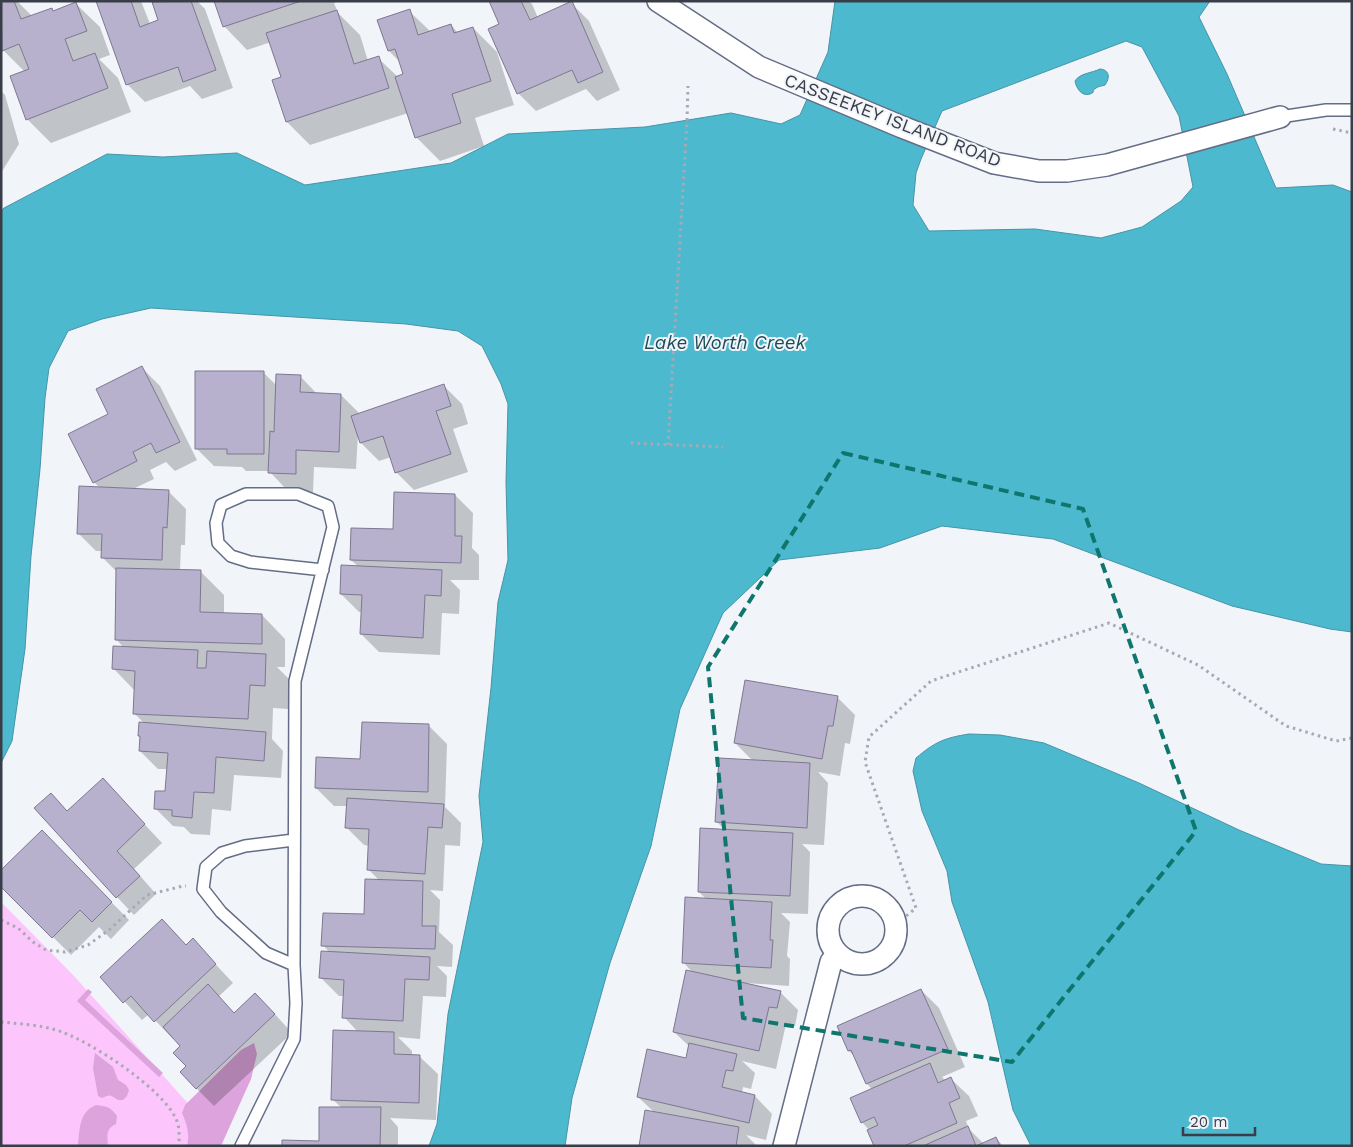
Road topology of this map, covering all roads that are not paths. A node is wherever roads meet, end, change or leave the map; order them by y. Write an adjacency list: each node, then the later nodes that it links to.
1 (658, 1): 3 (street, CASSEEKEY ISLAND ROAD)
2 (1352, 110): 3 (lane, CASSEEKEY ISLAND ROAD)
3 (1280, 117)
4 (322, 570): 4 (lane); 5 (lane)
5 (294, 840): 7 (lane); 7 (lane)
6 (838, 954): 6 (street); 9 (street)
7 (294, 965): 8 (lane)
8 (241, 1146)
9 (784, 1146)

